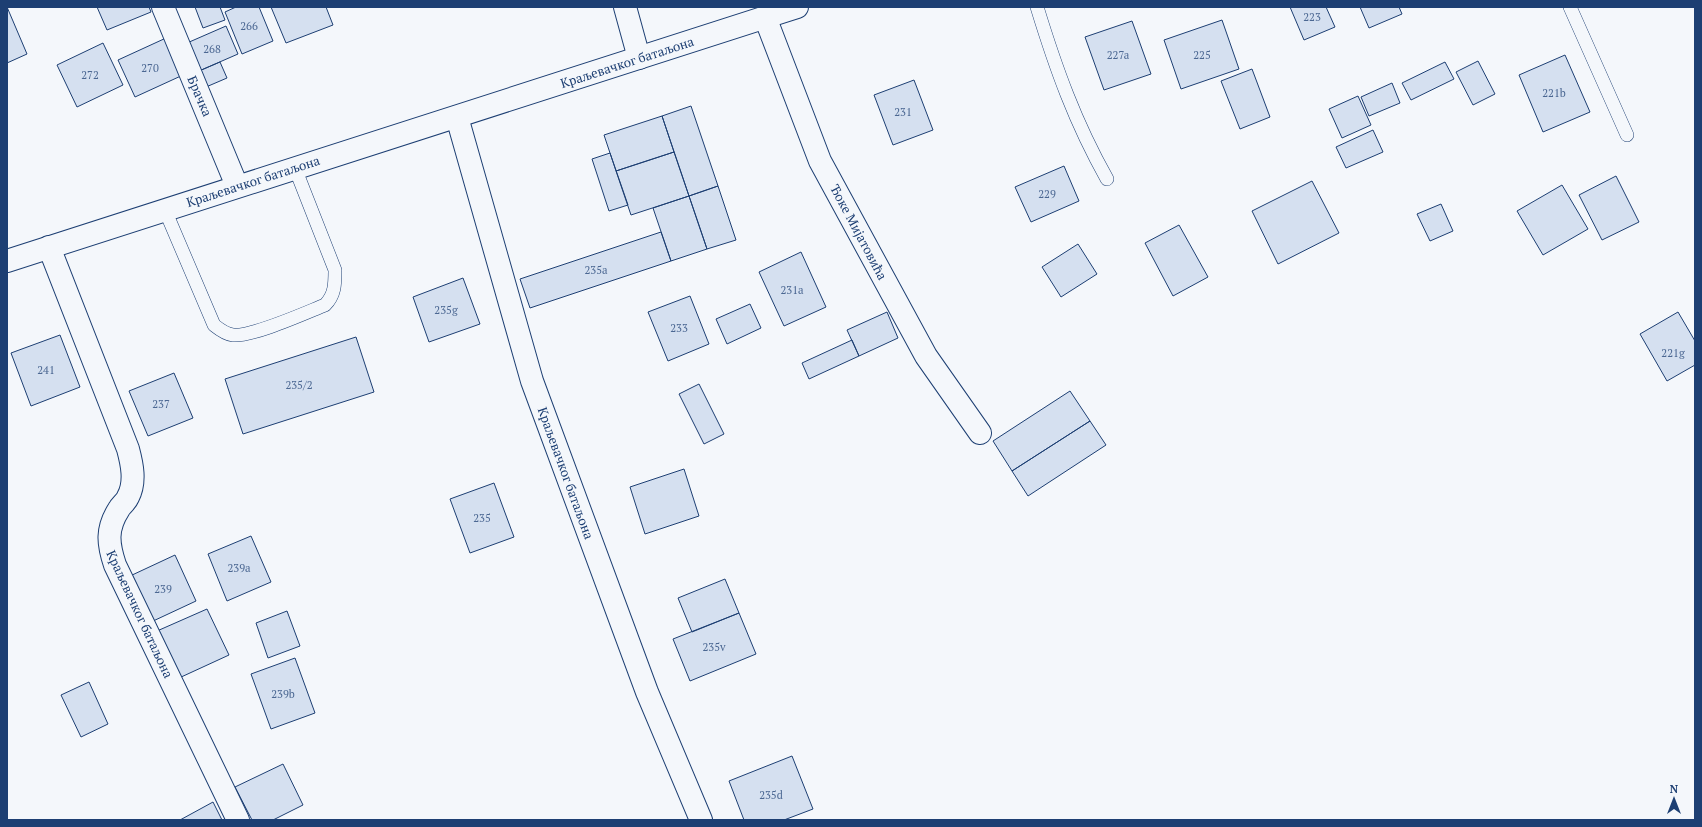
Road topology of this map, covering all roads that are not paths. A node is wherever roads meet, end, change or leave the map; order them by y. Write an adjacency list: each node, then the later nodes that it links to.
1 (163, 7): 12 (street, Брачка)
2 (625, 7): 7 (street)
3 (797, 7): 6 (street, Краљевачког батаљона)
4 (1037, 7): 11 (lane)
5 (1570, 7): 9 (lane)
6 (765, 17): 7 (street, Краљевачког батаљона); 16 (street, Ђоке Мијатовића)
7 (639, 58): 8 (street, Краљевачког батаљона)
8 (457, 117): 10 (street, Краљевачког батаљона); 18 (street, Краљевачког батаљона)
9 (1627, 135)
10 (295, 168): 12 (street, Краљевачког батаљона); 13 (lane)
11 (1107, 179)
12 (237, 186): 13 (street, Краљевачког батаљона)
13 (165, 210): 14 (street, Краљевачког батаљона)
14 (49, 247): 15 (street, Краљевачког батаљона); 17 (street, Краљевачког батаљона)
15 (7, 261)
16 (980, 433)
17 (238, 820)
18 (701, 820)

